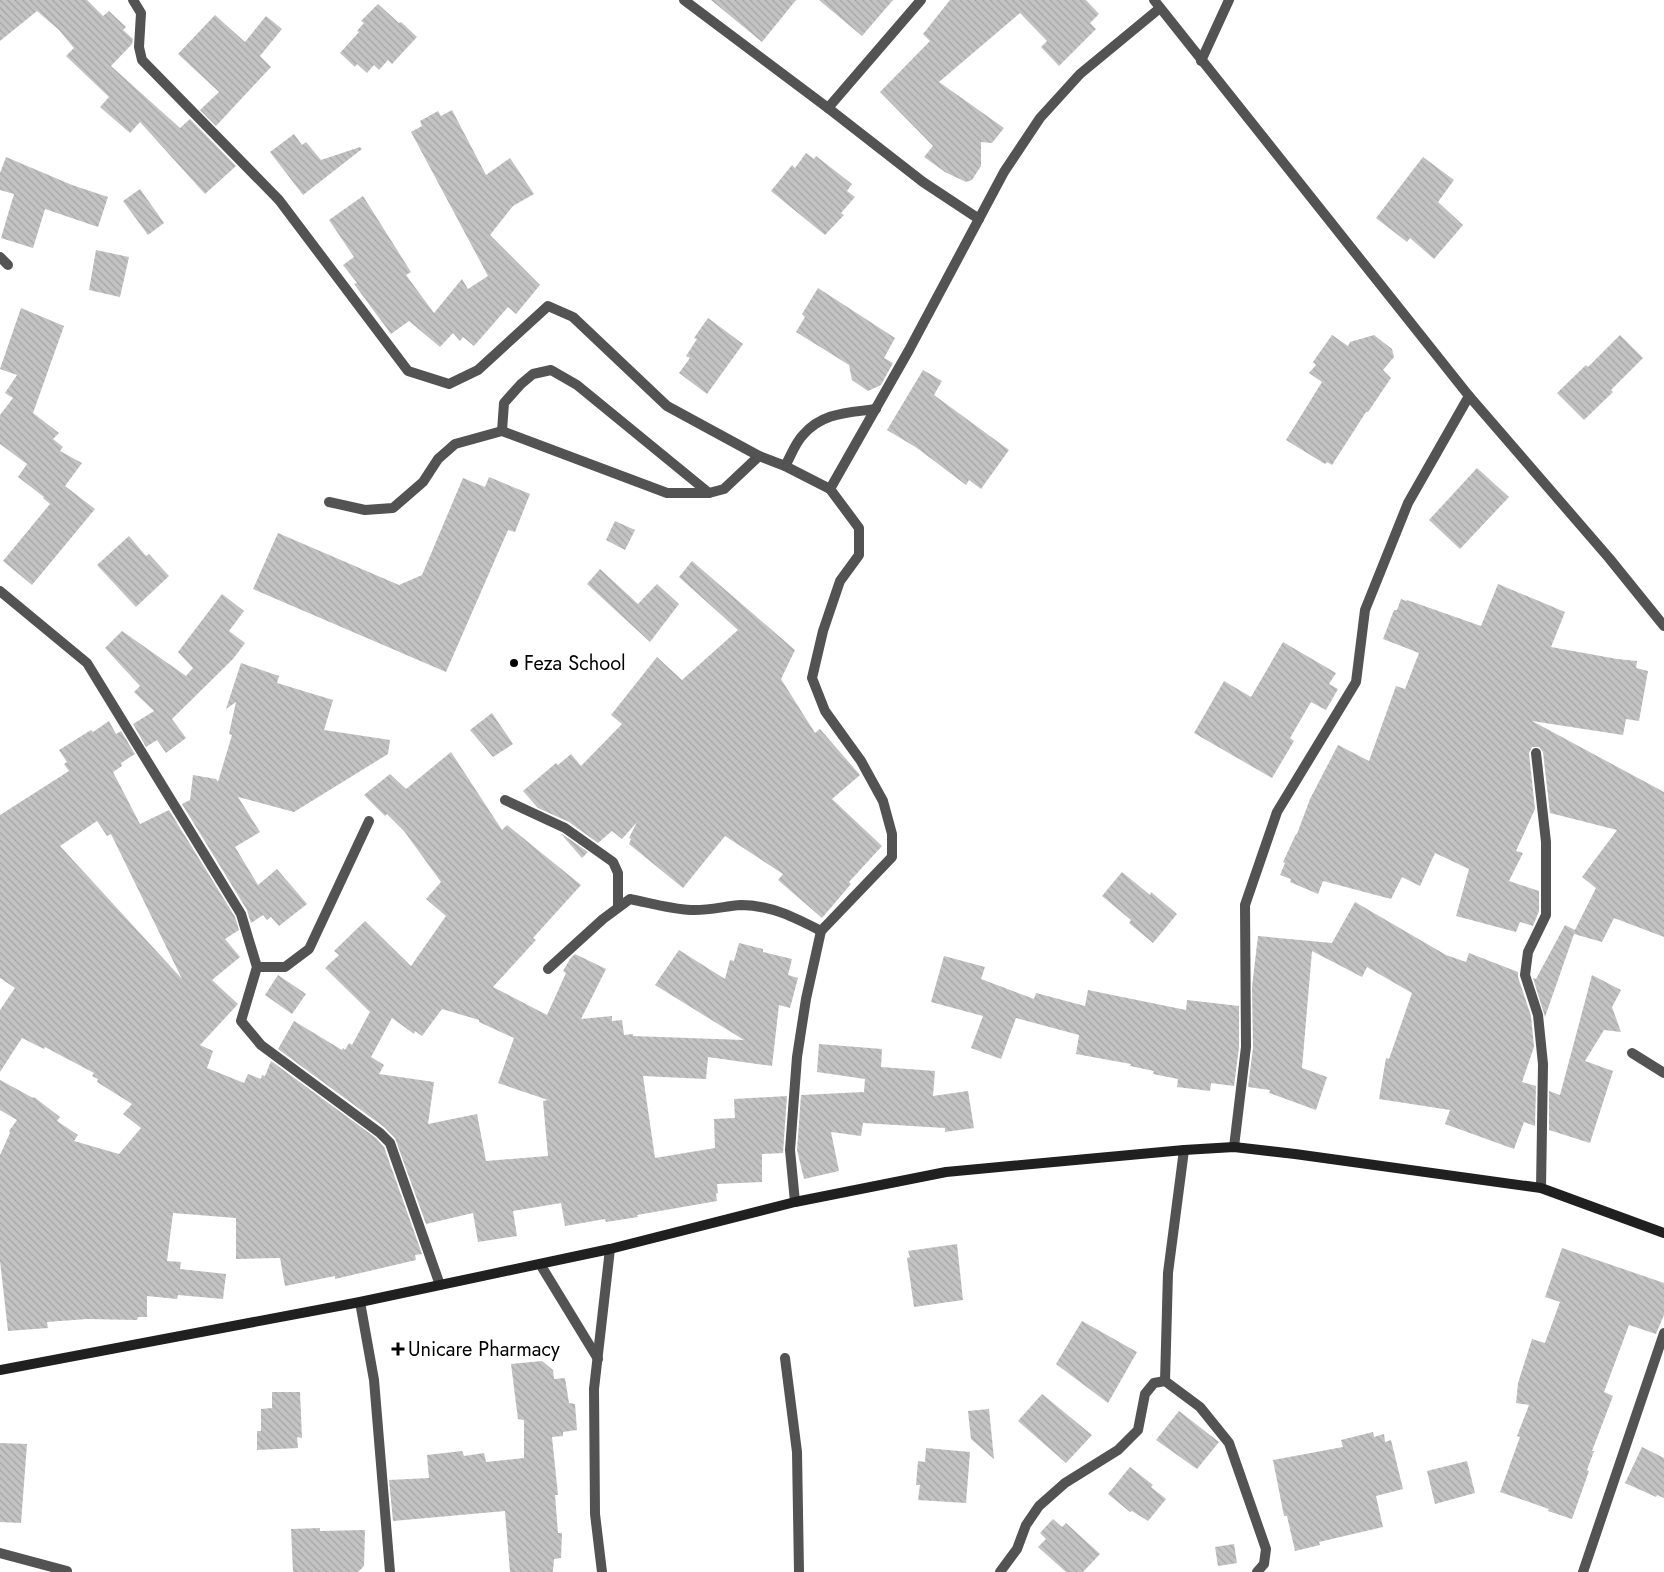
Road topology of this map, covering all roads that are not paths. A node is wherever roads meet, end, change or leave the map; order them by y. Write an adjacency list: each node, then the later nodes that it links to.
1 (133, 0): 14 (street)
2 (684, 0): 7 (street)
3 (920, 0): 7 (street)
4 (1229, 0): 6 (street)
5 (1157, 4): 6 (street); 8 (street)
6 (1202, 61): 11 (street)
7 (828, 108): 8 (street)
8 (979, 219): 12 (street)
9 (0, 257): 10 (street)
10 (8, 265)
11 (1469, 396): 20 (street); 30 (street)
12 (876, 408): 15 (street); 16 (street)
13 (502, 431): 17 (street); 17 (street); 18 (street)
14 (759, 456): 15 (street); 17 (street)
15 (785, 466): 16 (street)
16 (830, 489): 25 (street)
17 (709, 493)
18 (329, 502)
19 (0, 591): 26 (street)
20 (1664, 626)
21 (1536, 753): 32 (street)
22 (505, 800): 24 (street)
23 (369, 821): 26 (street)
24 (618, 906): 25 (street); 27 (street)
25 (821, 932): 33 (street)
26 (257, 966): 37 (street)
27 (548, 969)
28 (1632, 1053): 29 (street)
29 (1664, 1073)
30 (1234, 1147): 31 (main road); 32 (main road)
31 (1184, 1150): 33 (main road); 43 (street)
32 (1541, 1188): 34 (main road)
33 (795, 1202): 35 (main road)
34 (1664, 1233)
35 (610, 1249): 36 (main road); 41 (street)
36 (540, 1264): 37 (main road); 41 (street)
37 (440, 1285): 38 (main road)
38 (360, 1302): 42 (main road); 46 (street)
39 (1664, 1333): 51 (street)
40 (785, 1358): 48 (street)
41 (598, 1359): 47 (street)
42 (0, 1370)
43 (1165, 1381): 49 (street); 50 (street)
44 (0, 1553): 45 (street)
45 (67, 1571)
46 (390, 1572)
47 (602, 1572)
48 (799, 1572)
49 (1000, 1572)
50 (1257, 1572)
51 (1583, 1572)

